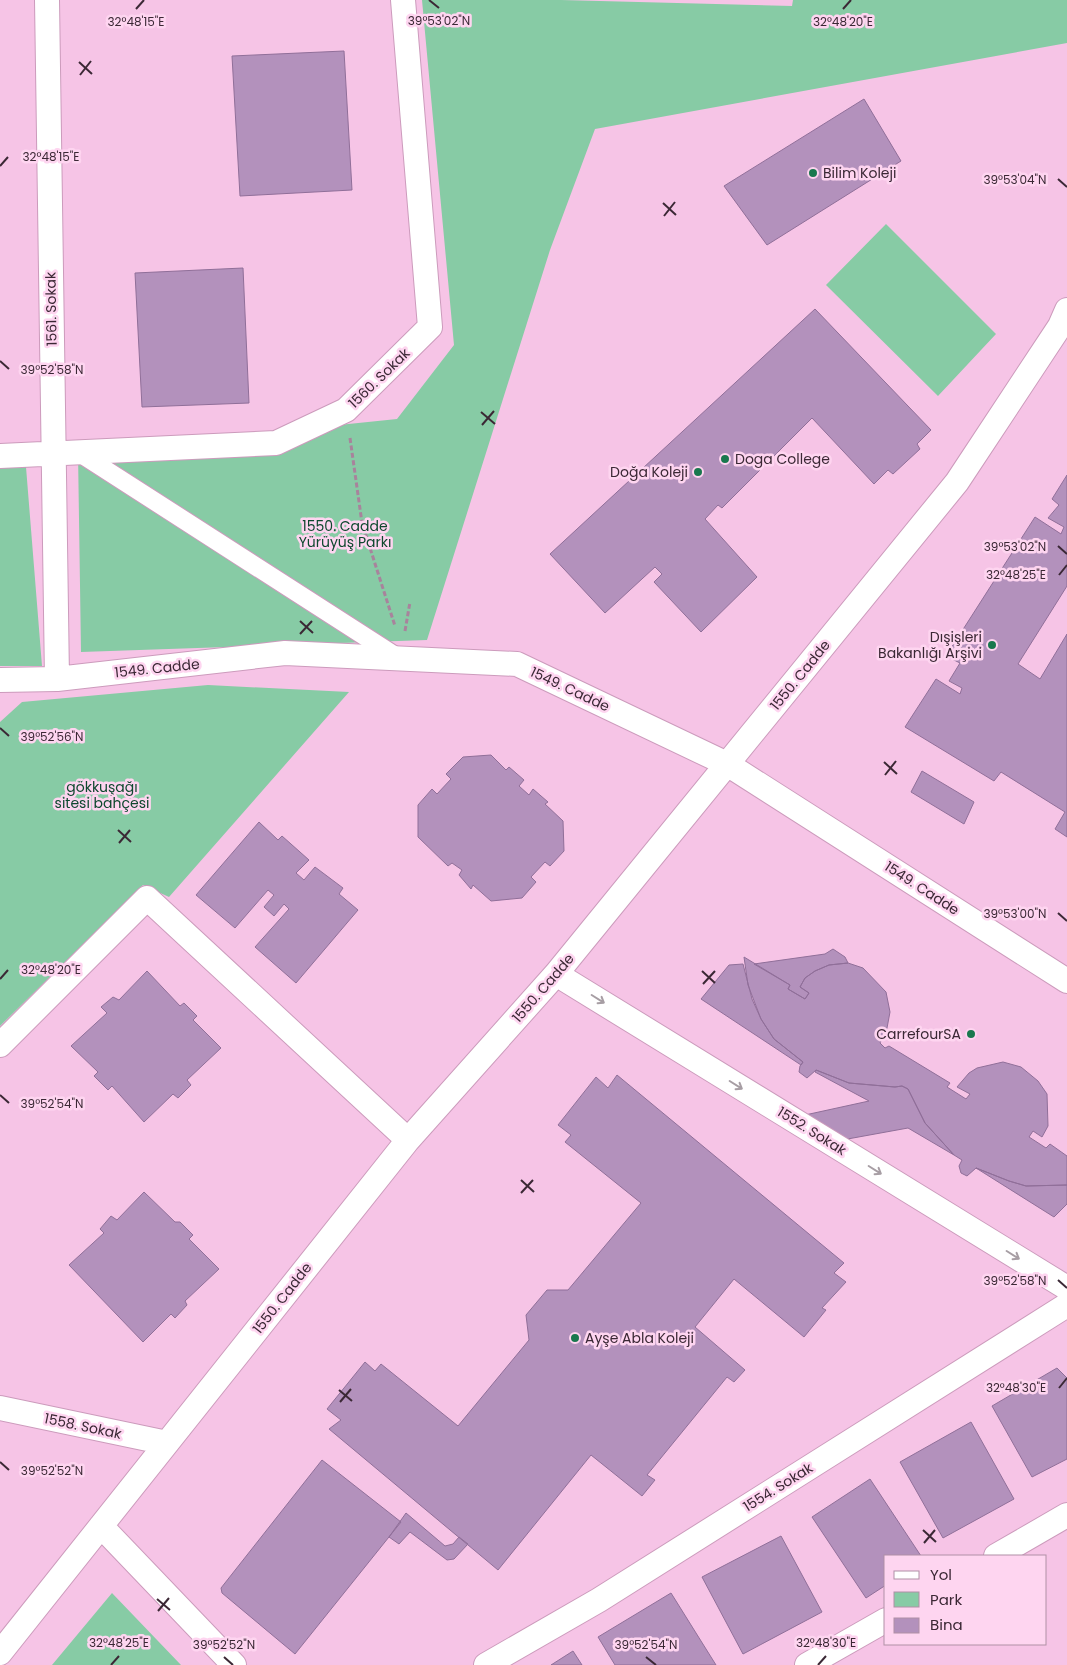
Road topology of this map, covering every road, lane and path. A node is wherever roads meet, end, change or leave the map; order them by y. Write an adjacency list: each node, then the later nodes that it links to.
1 (47, 0): 6 (street, 1561. Sokak)
2 (403, 0): 4 (street, 1560. Sokak)
3 (1067, 310): 12 (street, 1550. Cadde)
4 (346, 410): 5 (street, 1560. Sokak); 8 (path)
5 (78, 452): 6 (street, 1560. Sokak); 9 (street)
6 (53, 453): 7 (street, 1560. Sokak); 10 (street, 1561. Sokak)
7 (0, 456)
8 (396, 632)
9 (400, 659): 10 (street, 1549. Cadde); 12 (street, 1549. Cadde)
10 (57, 679): 11 (street, 1549. Cadde)
11 (0, 680)
12 (728, 764): 13 (street, 1550. Cadde); 14 (street, 1549. Cadde)
13 (556, 974): 16 (street, 1550. Cadde); 17 (street, 1552. Sokak, one-way to 17)
14 (1067, 981)
15 (0, 1045): 16 (street)
16 (408, 1140): 20 (street, 1550. Cadde)
17 (1067, 1288)
18 (1067, 1305): 27 (street, 1554. Sokak)
19 (0, 1408): 20 (street, 1558. Sokak)
20 (167, 1443): 22 (street, 1550. Cadde)
21 (1067, 1515): 23 (street)
22 (101, 1526): 25 (street, 1550. Cadde); 26 (street)
23 (998, 1555)
24 (884, 1621): 28 (street)
25 (0, 1654)
26 (234, 1665)
27 (486, 1665)
28 (807, 1665)

